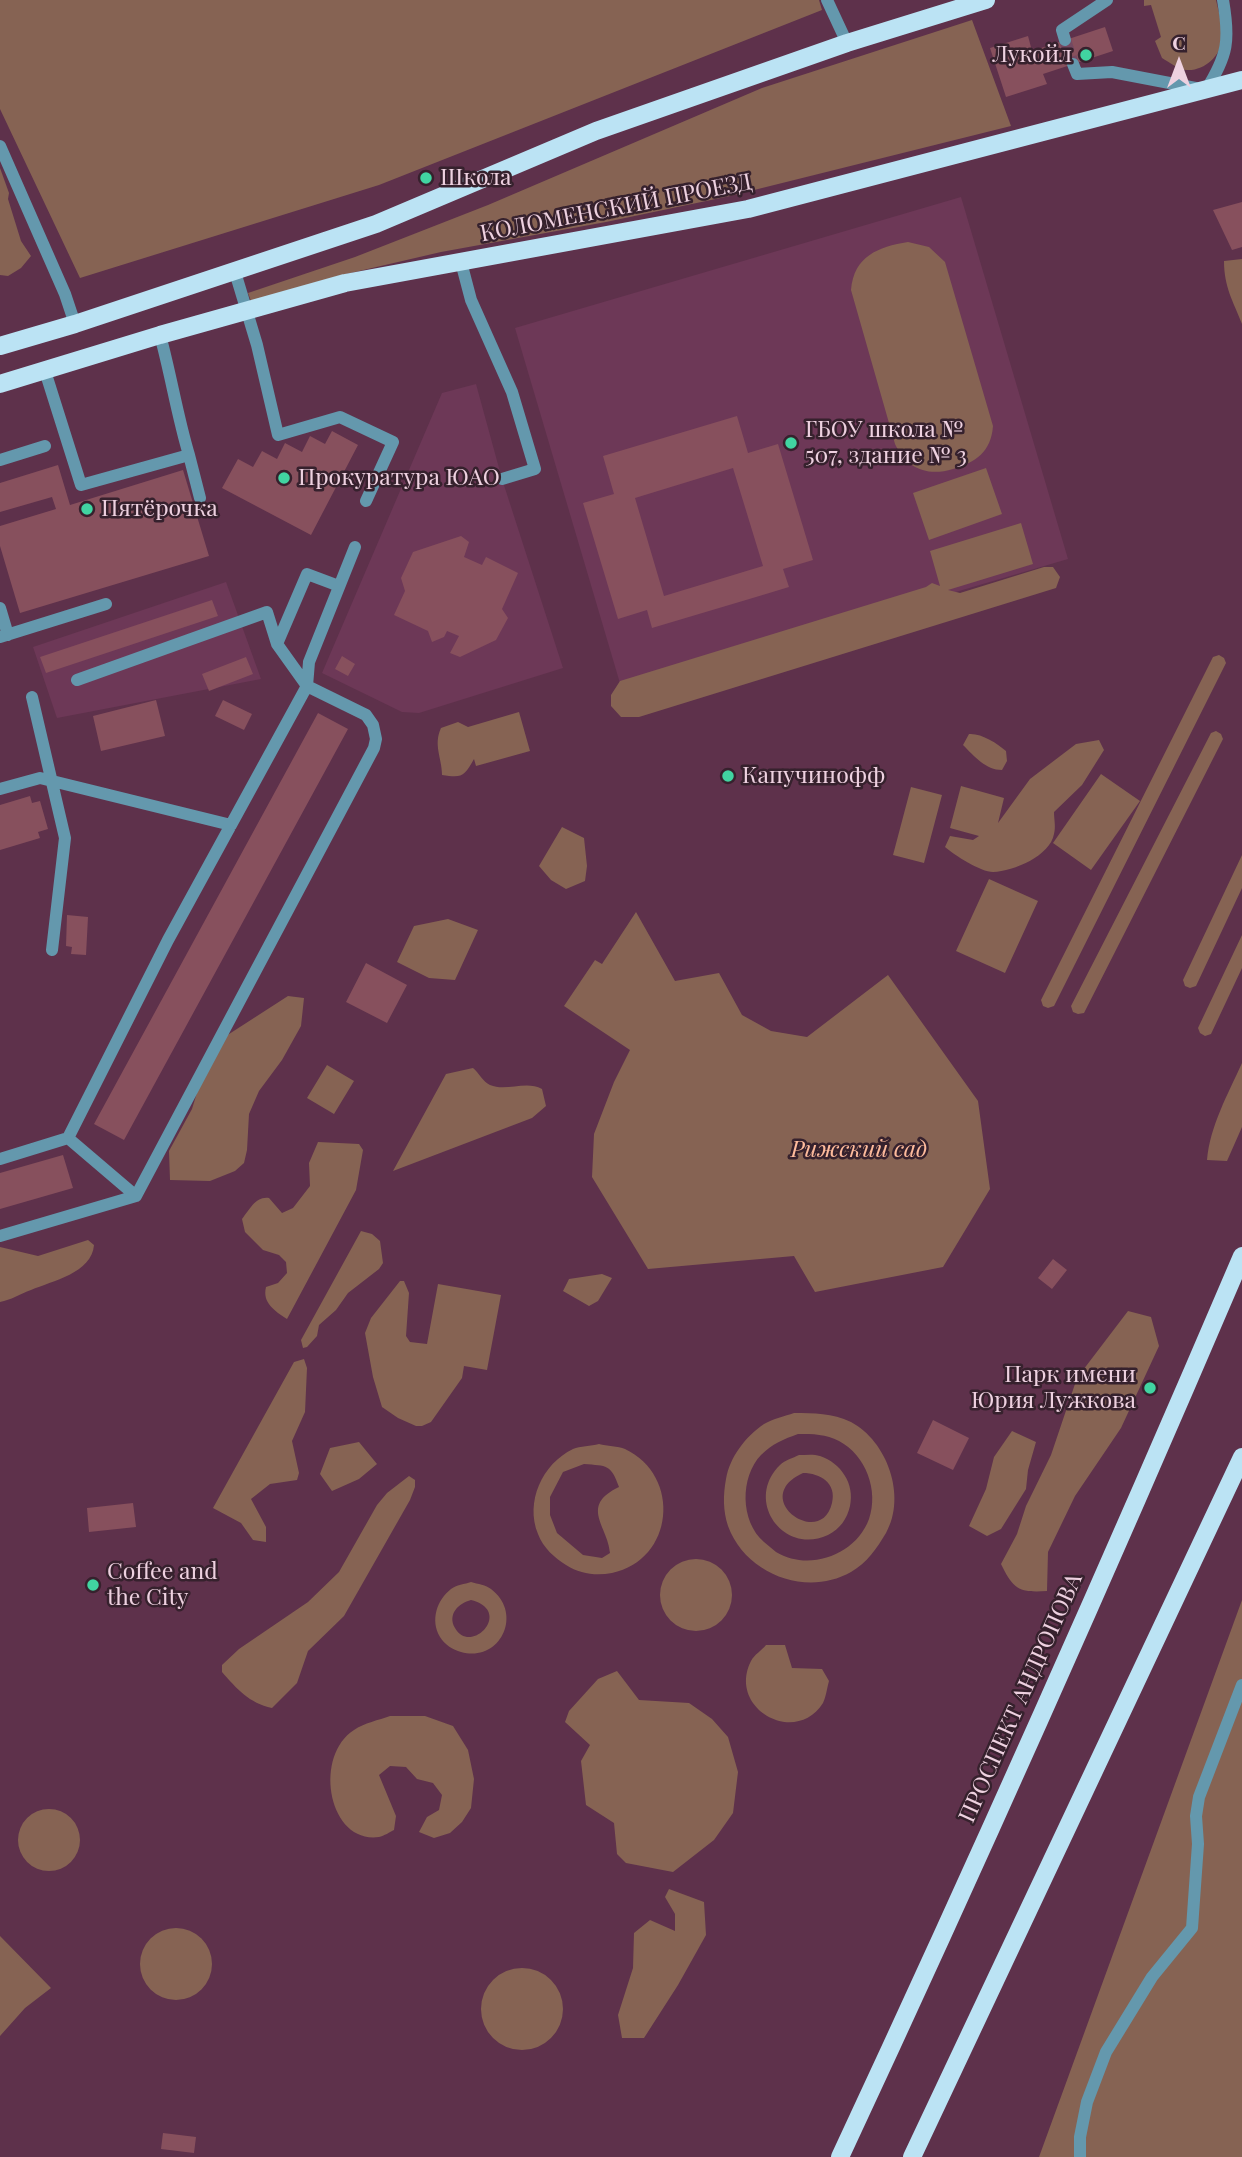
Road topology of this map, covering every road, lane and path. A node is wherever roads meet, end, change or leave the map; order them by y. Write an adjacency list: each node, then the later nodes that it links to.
1 (827, 0): 6 (street)
2 (986, 0): 6 (main road)
3 (1107, 0): 5 (street)
4 (1223, 0): 9 (street)
5 (1065, 40)
6 (847, 43): 12 (main road)
7 (1073, 64): 9 (street)
8 (1242, 80): 9 (main road, КОЛОМЕНСКИЙ ПРОЕЗД)
9 (1206, 90): 11 (main road, КОЛОМЕНСКИЙ ПРОЕЗД)
10 (0, 146): 14 (street)
11 (461, 262): 13 (main road, КОЛОМЕНСКИЙ ПРОЕЗД); 22 (street)
12 (235, 272): 13 (street); 14 (main road)
13 (247, 311): 15 (main road, КОЛОМЕНСКИЙ ПРОЕЗД); 24 (street)
14 (75, 324): 16 (main road)
15 (160, 335): 17 (main road, КОЛОМЕНСКИЙ ПРОЕЗД); 20 (street)
16 (0, 346)
17 (45, 371): 18 (main road, КОЛОМЕНСКИЙ ПРОЕЗД); 20 (street)
18 (0, 384)
19 (45, 446): 21 (street)
20 (189, 455): 23 (street)
21 (0, 460)
22 (502, 479)
23 (200, 498)
24 (366, 501)
25 (355, 547): 26 (street)
26 (339, 586): 30 (street); 32 (street)
27 (106, 604): 29 (street)
28 (0, 608): 29 (street)
29 (4, 636)
30 (277, 643): 31 (street); 32 (street)
31 (76, 680)
32 (307, 686): 36 (street); 40 (street)
33 (32, 697): 34 (street)
34 (52, 780): 35 (street); 36 (street); 37 (street)
35 (0, 789)
36 (231, 825): 38 (street)
37 (52, 950)
38 (68, 1139): 39 (street); 40 (street)
39 (0, 1159)
40 (136, 1196): 41 (street)
41 (0, 1236)
42 (1242, 1256): 45 (main road, ПРОСПЕКТ АНДРОПОВА)
43 (1242, 1457): 46 (main road)
44 (1242, 1685): 47 (street)
45 (840, 2157)
46 (912, 2157)
47 (1080, 2157)

